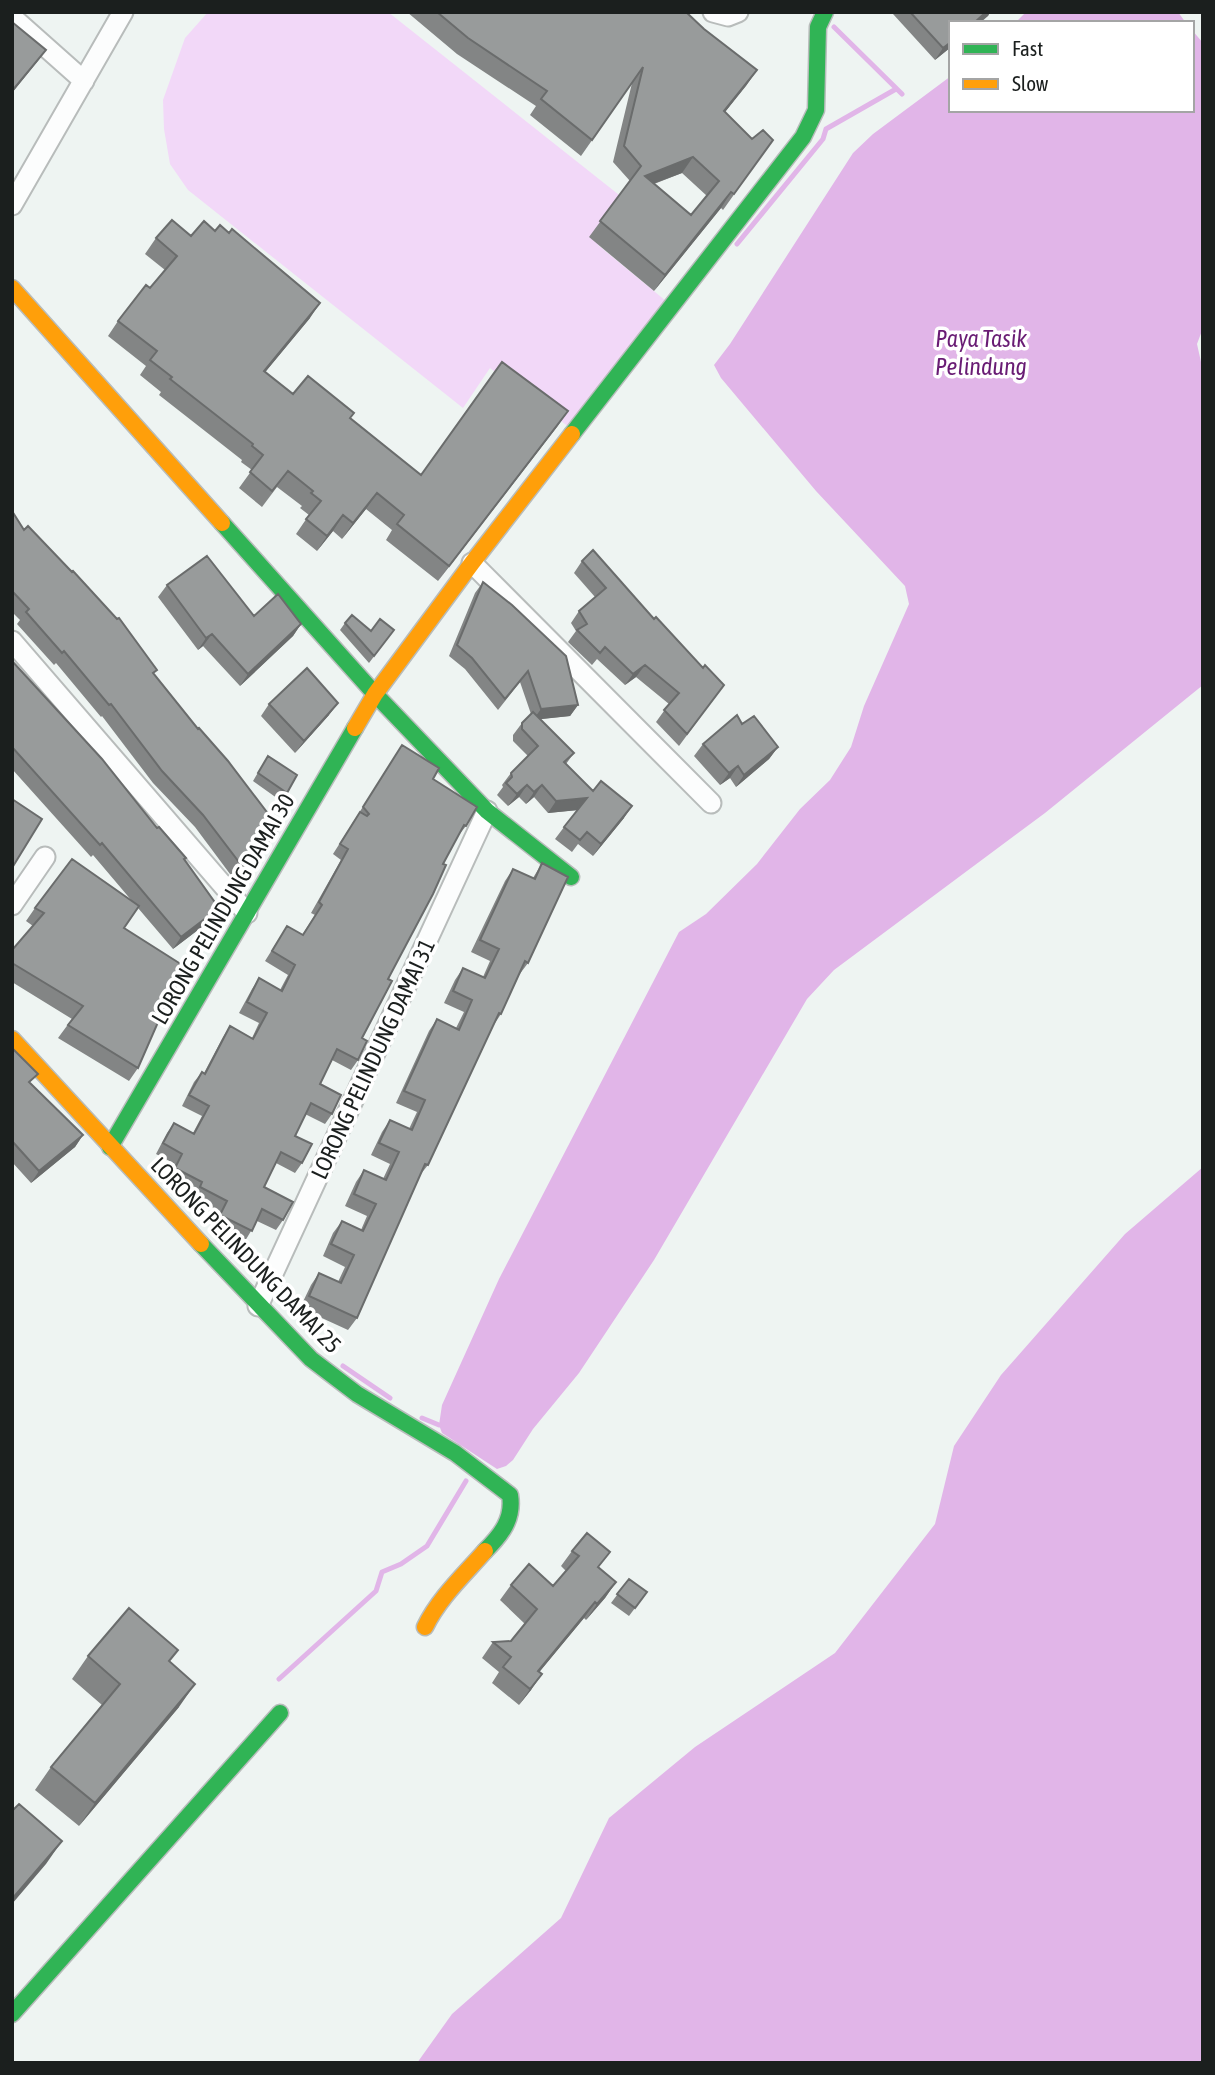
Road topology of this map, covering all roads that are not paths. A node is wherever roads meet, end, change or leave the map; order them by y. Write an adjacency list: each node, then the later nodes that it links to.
1 (123, 12): 6 (street)
2 (713, 12): 3 (street)
3 (738, 12)
4 (825, 12): 9 (street, LORONG PELINDUNG DAMAI 30)
5 (12, 17): 6 (street)
6 (84, 80): 7 (street)
7 (12, 205)
8 (12, 288): 11 (street)
9 (472, 563): 11 (street, LORONG PELINDUNG DAMAI 30); 12 (street)
10 (12, 641): 17 (street)
11 (375, 694): 13 (street); 17 (street, LORONG PELINDUNG DAMAI 30)
12 (711, 803)
13 (487, 811): 15 (street); 20 (street, LORONG PELINDUNG DAMAI 31)
14 (45, 857): 16 (street)
15 (571, 877)
16 (12, 905)
17 (247, 913): 19 (street, LORONG PELINDUNG DAMAI 30)
18 (12, 1039): 19 (street, LORONG PELINDUNG DAMAI 25)
19 (110, 1147): 20 (street, LORONG PELINDUNG DAMAI 25)
20 (258, 1306): 21 (street, LORONG PELINDUNG DAMAI 25)
21 (425, 1627)
22 (280, 1713): 23 (street)
23 (12, 2014)

